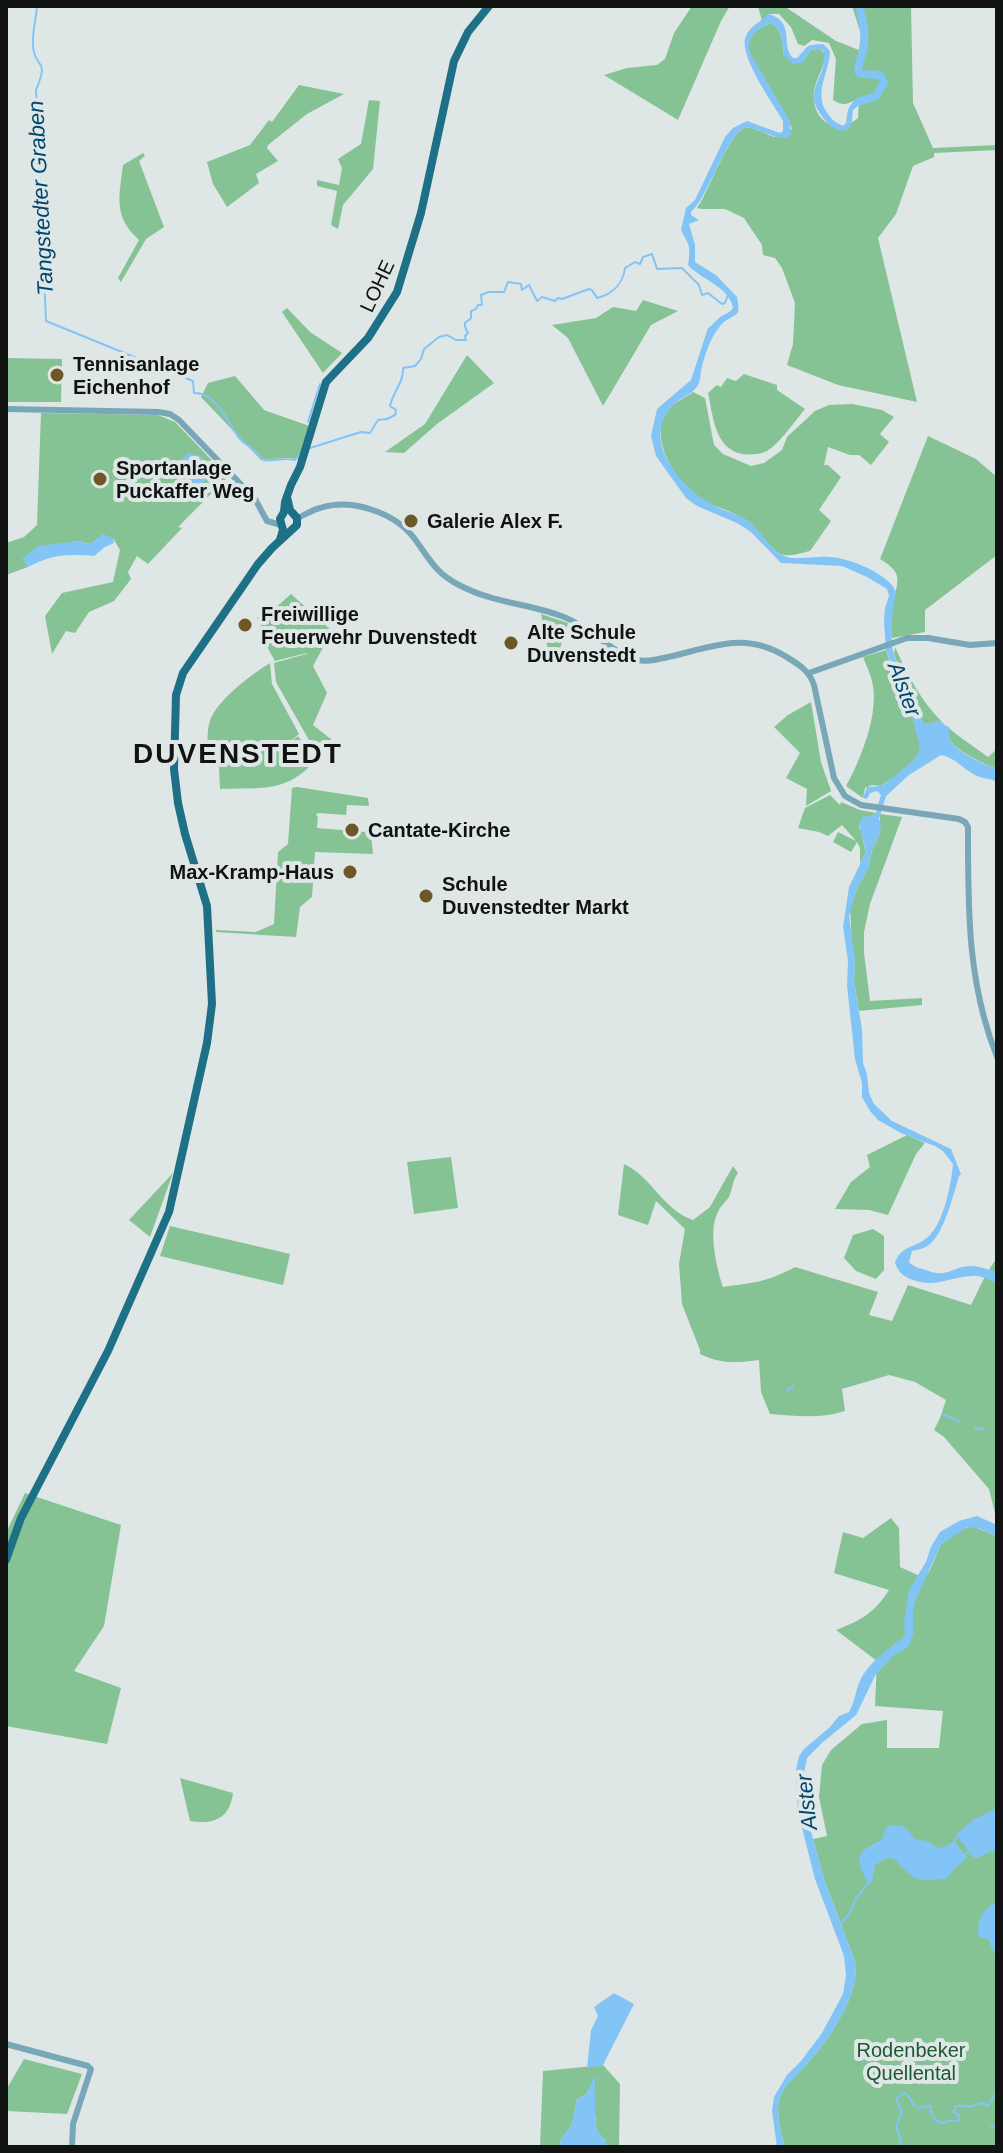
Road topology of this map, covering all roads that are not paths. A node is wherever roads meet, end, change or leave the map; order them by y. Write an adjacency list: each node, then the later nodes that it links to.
1 (489, 6): 3 (main road, LOHE)
2 (6, 409): 3 (street)
3 (287, 520): 5 (street); 7 (main road)
4 (997, 643): 5 (street)
5 (809, 673): 6 (street)
6 (997, 1057)
7 (6, 1560)
8 (6, 2044): 9 (street)
9 (72, 2147)

